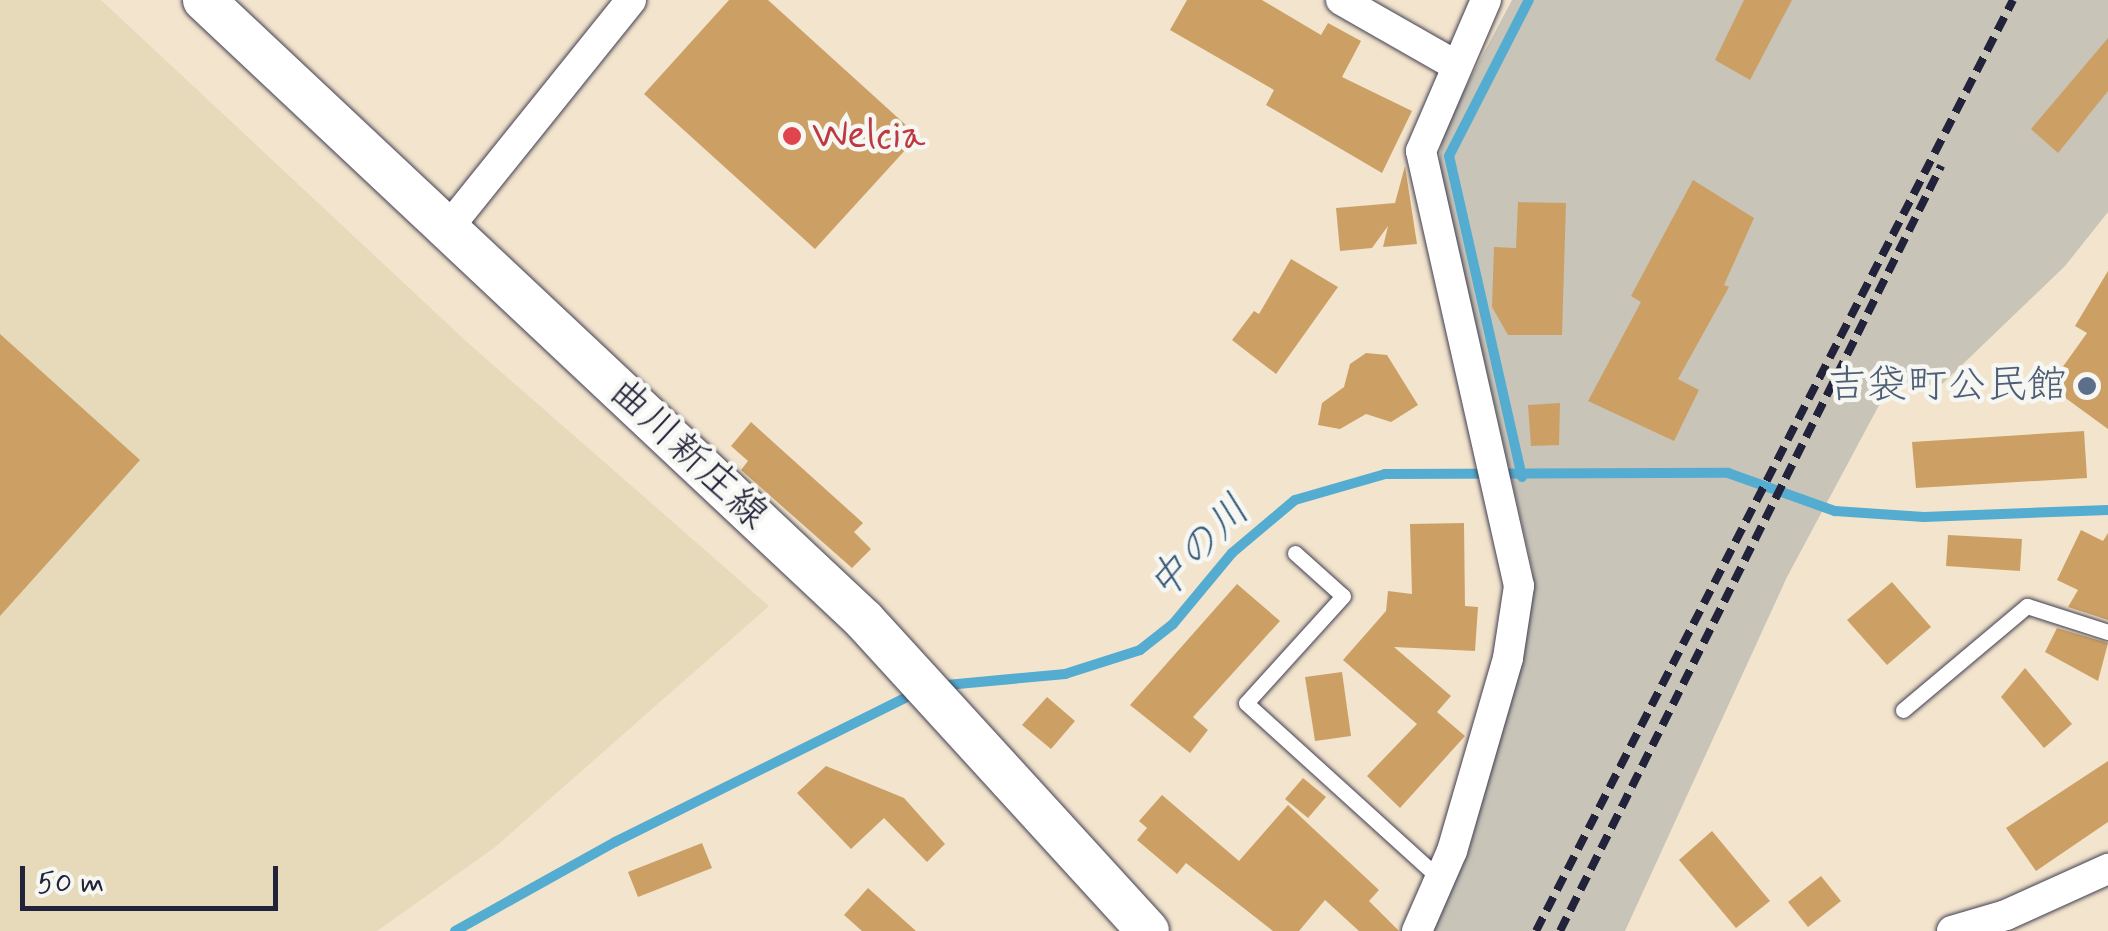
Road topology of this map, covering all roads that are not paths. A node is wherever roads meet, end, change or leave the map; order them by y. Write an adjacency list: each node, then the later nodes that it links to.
1 (204, 0): 6 (main road, 曲川新庄線)
2 (630, 0): 6 (street)
3 (1341, 0): 5 (street)
4 (1486, 0): 5 (street)
5 (1456, 65): 11 (street)
6 (448, 228): 12 (main road, 曲川新庄線)
7 (1296, 553): 11 (lane)
8 (2108, 632): 9 (lane)
9 (1902, 710)
10 (2108, 869): 14 (street)
11 (1440, 879): 13 (street)
12 (1148, 931)
13 (1417, 931)
14 (1952, 931)

